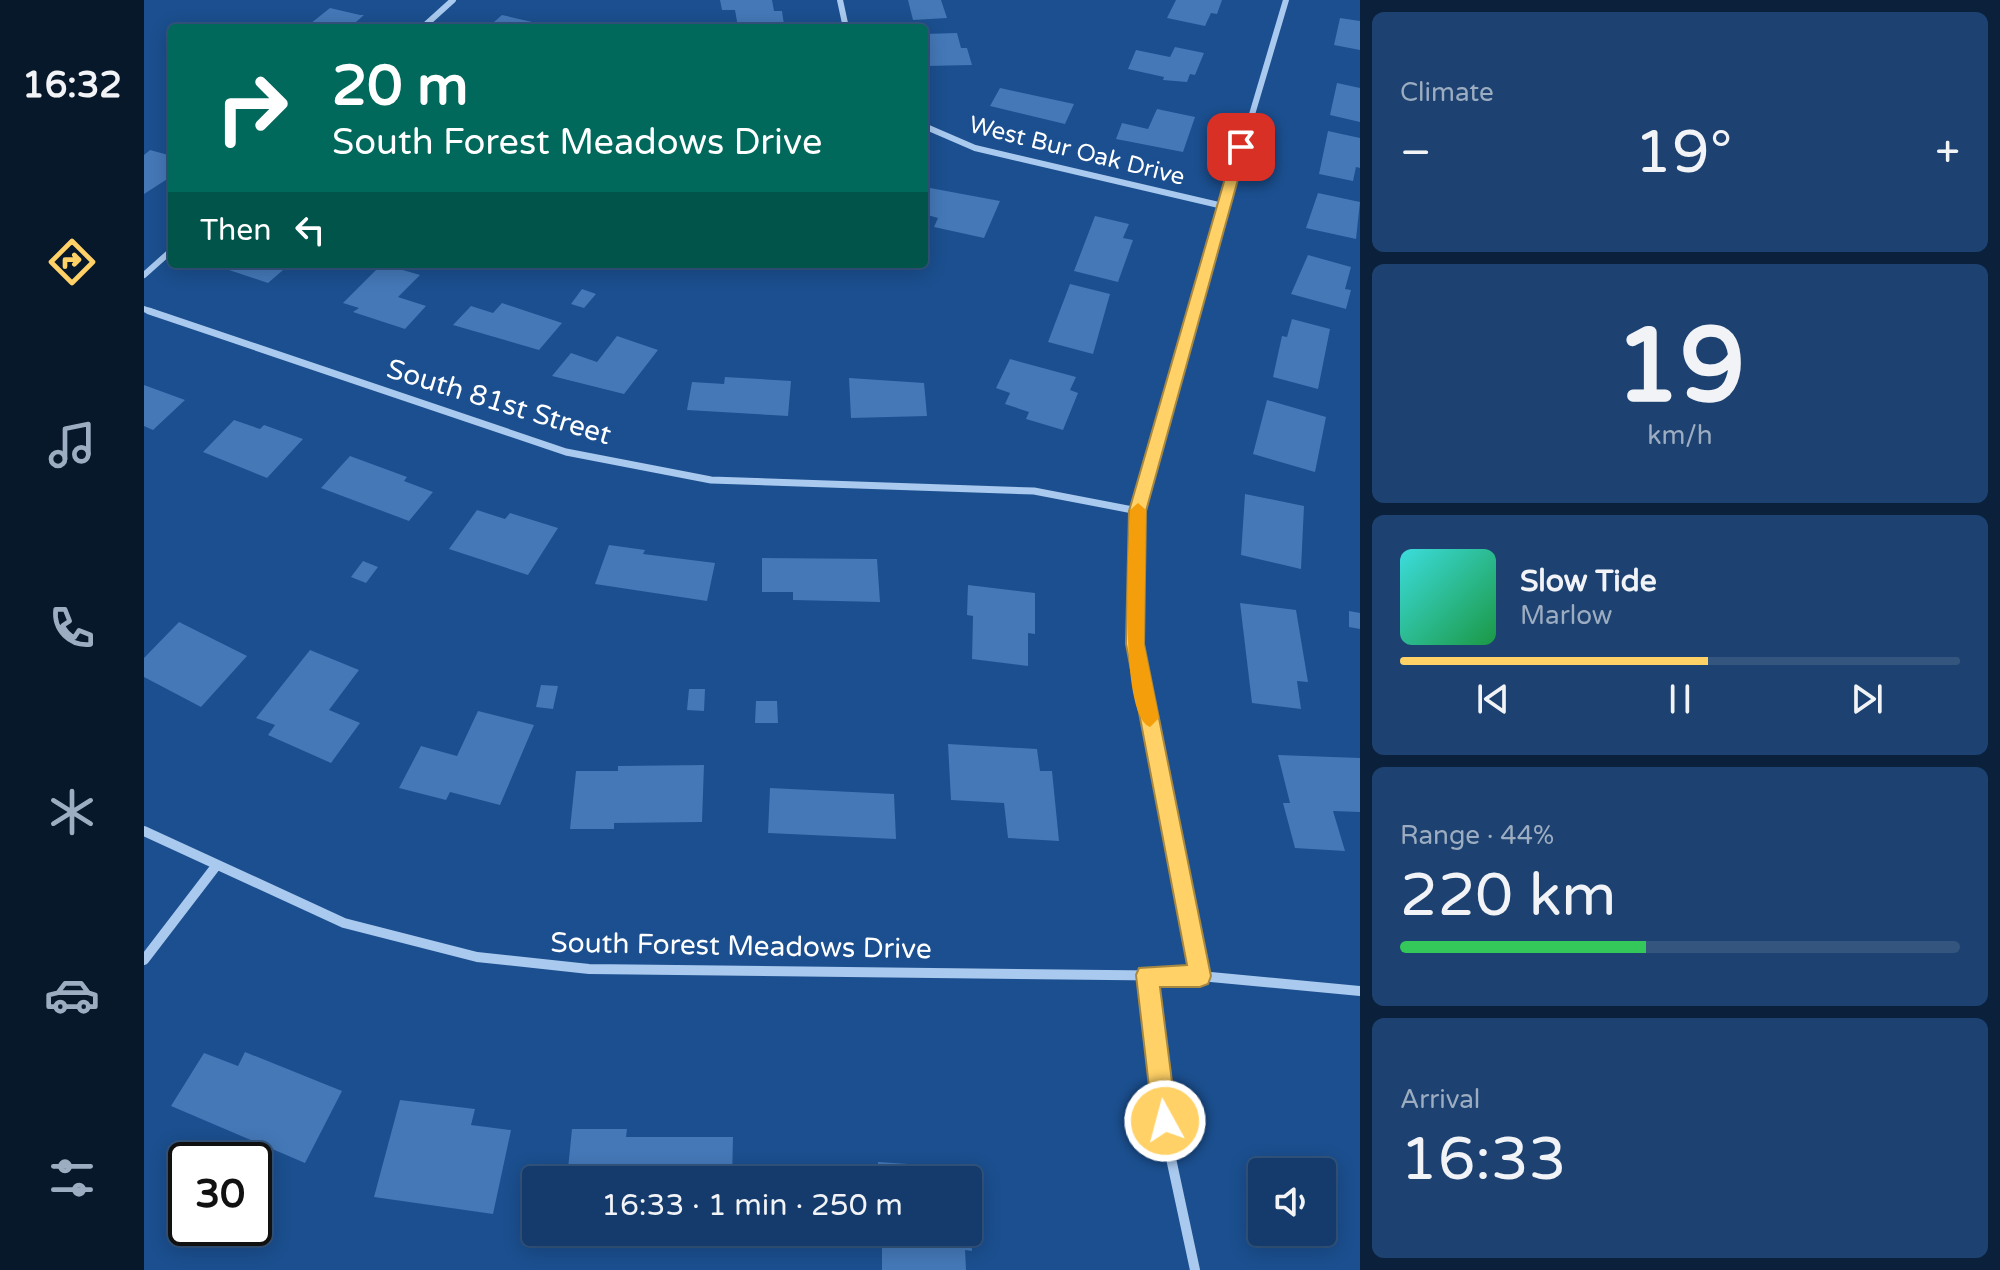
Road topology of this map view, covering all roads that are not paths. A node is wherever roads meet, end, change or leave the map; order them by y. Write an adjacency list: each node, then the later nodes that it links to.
1 (453, 0): 4 (street)
2 (840, 0): 5 (street)
3 (1286, 0): 7 (street)
4 (426, 24)
5 (845, 24)
6 (928, 128): 7 (street, West Bur Oak Drive)
7 (1223, 206): 11 (street)
8 (168, 254): 9 (street)
9 (144, 275)
10 (144, 309): 11 (street, South 81st Street)
11 (1138, 511): 16 (street)
12 (144, 831): 13 (street, South Forest Meadows Drive)
13 (216, 866): 14 (street); 15 (street, South Forest Meadows Drive)
14 (144, 960)
15 (1147, 975): 16 (street, South Forest Meadows Drive); 18 (street)
16 (1200, 976): 17 (street, South Forest Meadows Drive)
17 (1360, 991)
18 (1195, 1270)

